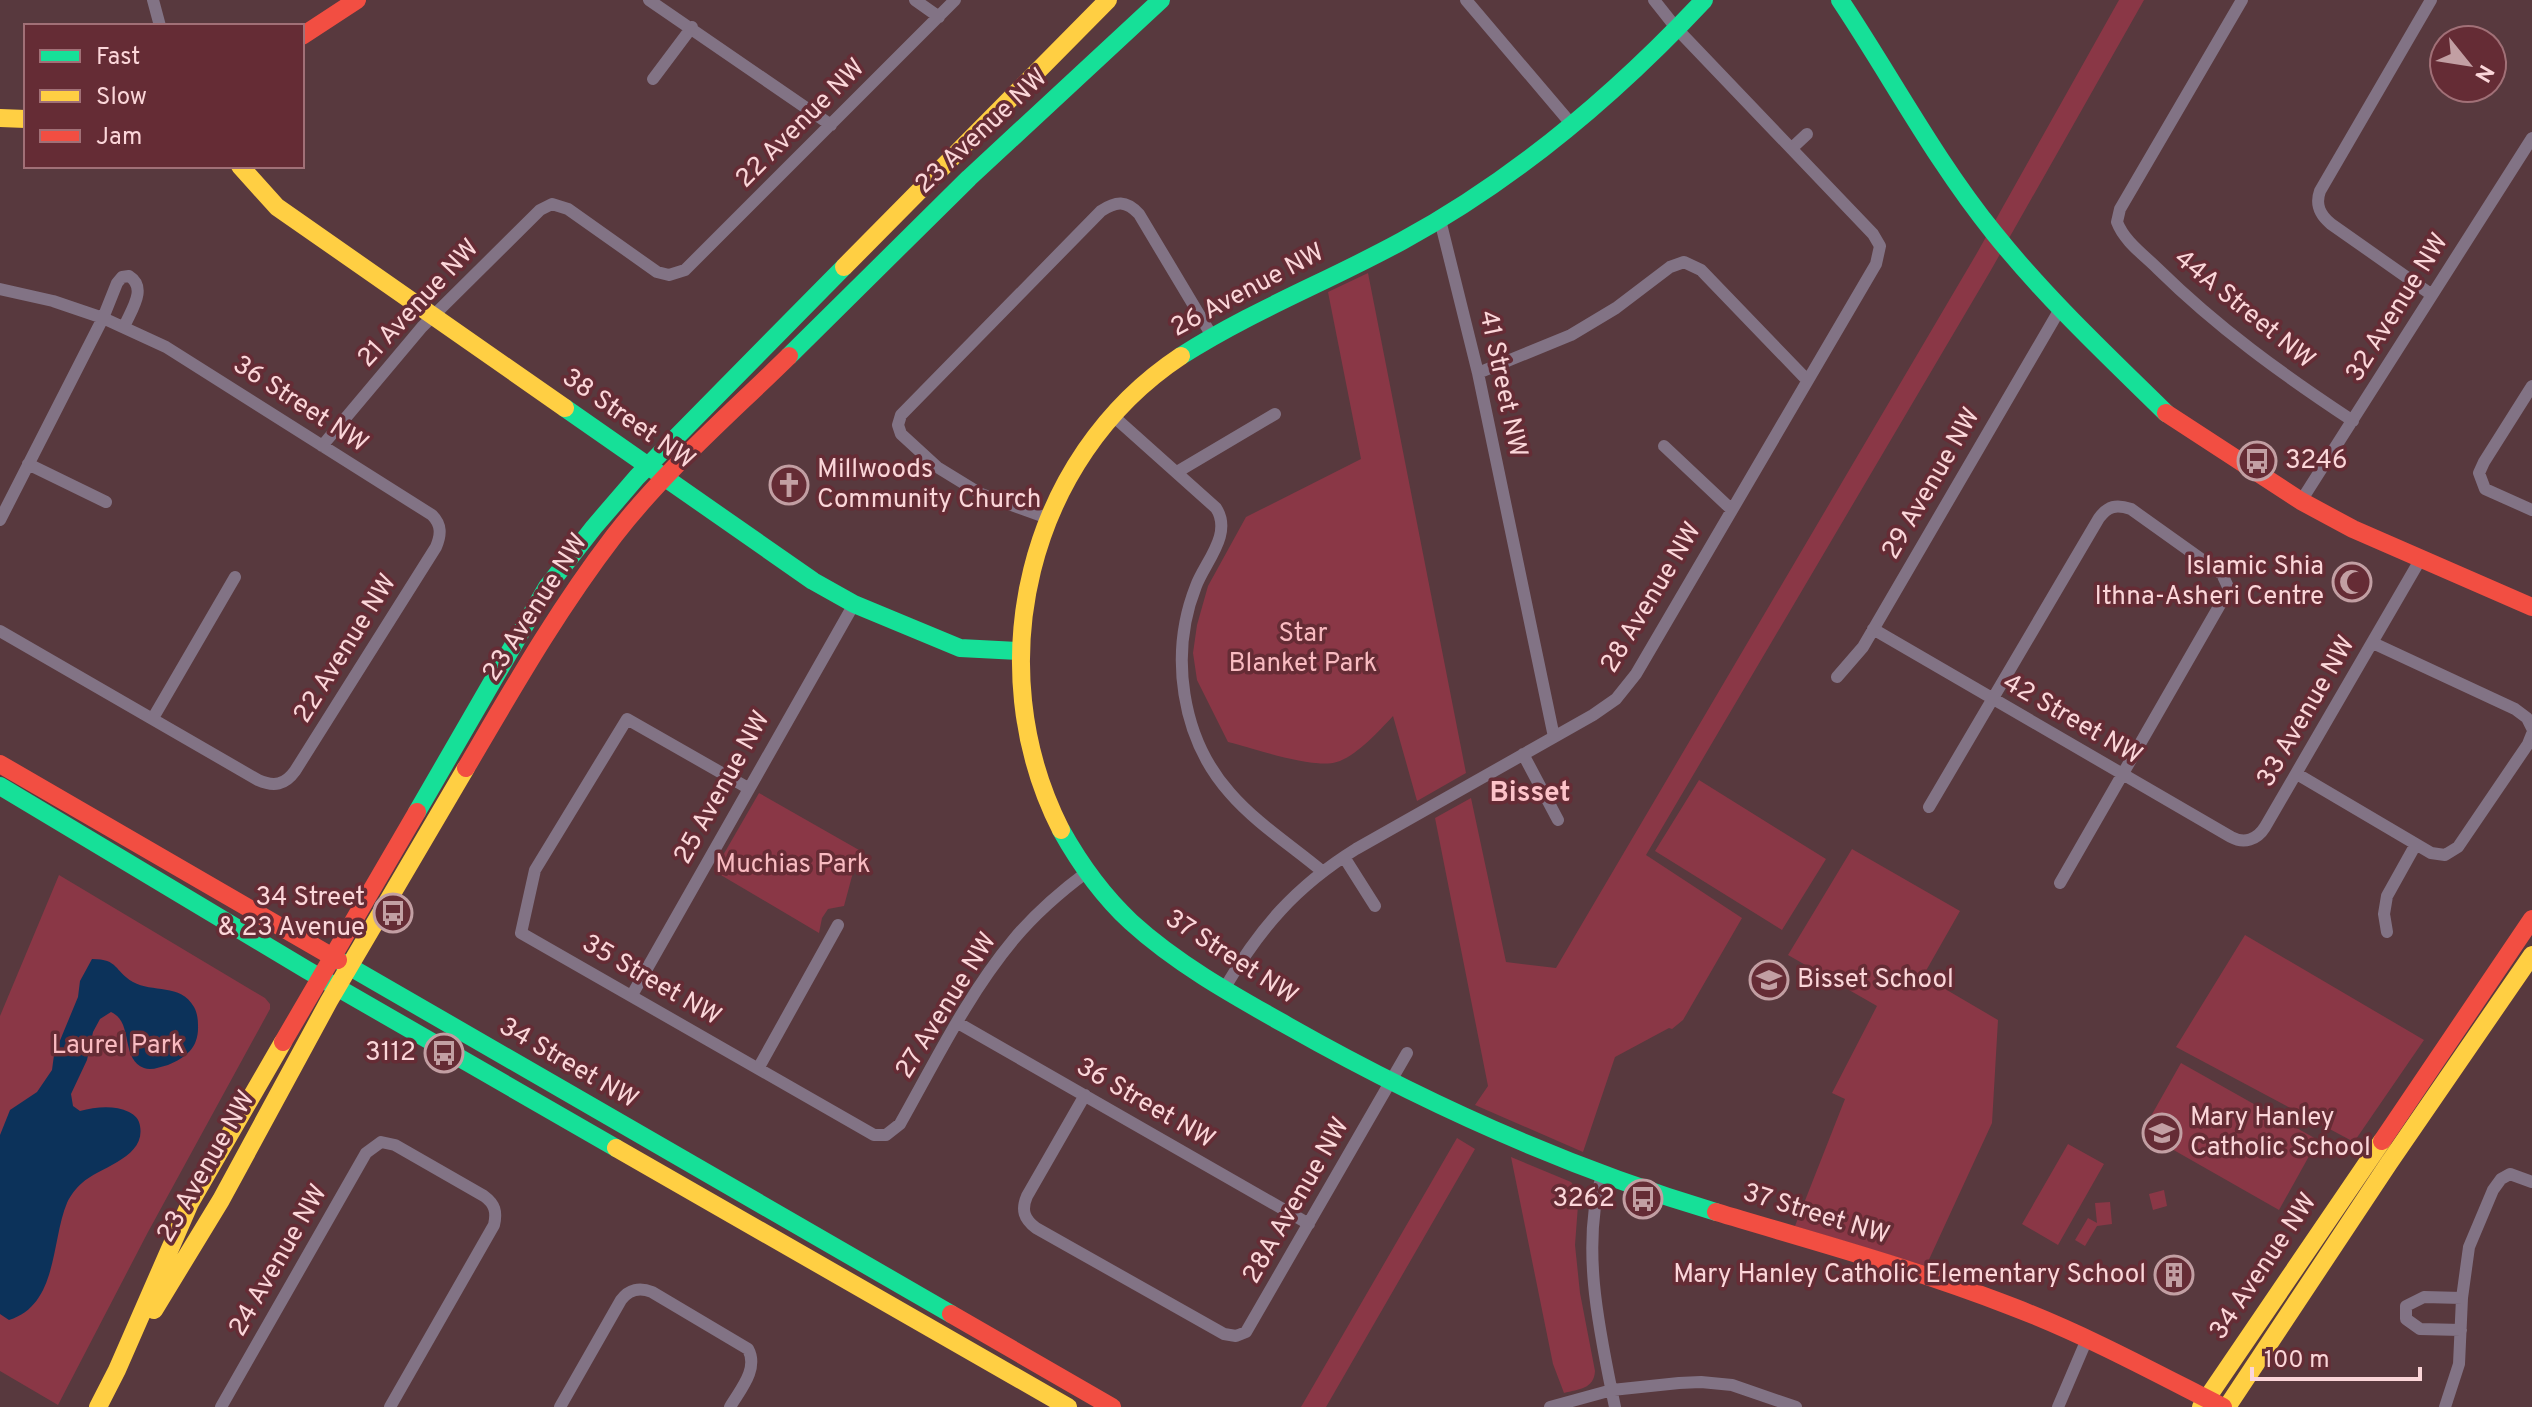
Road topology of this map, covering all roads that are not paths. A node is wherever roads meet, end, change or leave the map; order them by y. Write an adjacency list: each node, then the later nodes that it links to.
1 (153, 0): 15 (street)
2 (357, 0): 18 (main road)
3 (649, 0): 16 (street)
4 (915, 0): 14 (street)
5 (955, 0): 14 (street, 22 Avenue NW)
6 (1108, 0): 48 (main road, 23 Avenue NW)
7 (1161, 0): 50 (main road, 23 Avenue NW)
8 (1466, 0): 23 (street)
9 (1654, 0): 17 (street)
10 (1704, 0): 17 (main road, 26 Avenue NW)
11 (1840, 0): 34 (main road)
12 (2242, 0): 44 (street, 44A Street NW)
13 (2431, 0): 33 (street)
14 (939, 17): 22 (street, 22 Avenue NW)
15 (159, 24)
16 (692, 27): 19 (street); 22 (street)
17 (1677, 29): 23 (main road, 26 Avenue NW); 26 (street)
18 (304, 35)
19 (653, 79)
20 (0, 118): 21 (main road)
21 (24, 119)
22 (831, 125): 30 (street, 22 Avenue NW)
23 (1573, 126): 31 (main road, 26 Avenue NW)
24 (1807, 134): 26 (street)
25 (2532, 138): 27 (street, 32 Avenue NW)
26 (1792, 148): 40 (street, 28 Avenue NW)
27 (2520, 157): 28 (street); 33 (street, 32 Avenue NW)
28 (2532, 164)
29 (242, 168): 35 (main road, 38 Street NW)
30 (556, 205): 35 (street, 21 Avenue NW)
31 (1440, 220): 38 (main road, 26 Avenue NW); 39 (street, 41 Street NW)
32 (0, 289): 36 (street, 36 Street NW)
33 (2432, 295): 44 (street, 32 Avenue NW)
34 (2060, 309): 51 (main road); 64 (street, 29 Avenue NW)
35 (433, 316): 45 (street, 21 Avenue NW); 48 (main road, 38 Street NW)
36 (103, 318): 37 (street, 36 Street NW); 37 (street); 47 (street)
37 (124, 327): 45 (street, 36 Street NW)
38 (1212, 336): 43 (main road, 26 Avenue NW); 55 (street)
39 (1478, 373): 40 (street); 59 (street, 41 Street NW)
40 (1807, 380): 53 (street, 28 Avenue NW)
41 (2532, 386): 54 (street)
42 (1275, 414): 49 (street)
43 (1112, 415): 49 (street); 55 (main road, 26 Avenue NW)
44 (2353, 421): 51 (street, 32 Avenue NW)
45 (322, 446): 57 (street, 36 Street NW)
46 (1664, 446): 53 (street, 28 Avenue NW)
47 (28, 464): 52 (street); 56 (street)
48 (648, 466): 50 (main road, 38 Street NW); 93 (main road, 23 Avenue NW)
49 (1177, 472): 86 (street)
50 (666, 477): 62 (main road, 38 Street NW); 94 (main road, 23 Avenue NW)
51 (2301, 501): 60 (main road)
52 (106, 502)
53 (1731, 509): 72 (street, 28 Avenue NW)
54 (2532, 510)
55 (1048, 518): 67 (main road, 26 Avenue NW)
56 (0, 520)
57 (440, 533): 70 (street, 22 Avenue NW)
58 (1532, 556): 59 (street)
59 (1517, 559): 72 (street, 41 Street NW)
60 (2420, 560): 63 (main road); 66 (street, 33 Avenue NW)
61 (235, 577): 70 (street)
62 (854, 604): 67 (main road, 38 Street NW); 79 (street, 25 Avenue NW)
63 (2532, 607)
64 (1873, 629): 68 (street, 29 Avenue NW); 69 (street, 42 Street NW)
65 (0, 631): 70 (street)
66 (2373, 643): 71 (street); 77 (street, 33 Avenue NW)
67 (1020, 651): 74 (main road, 26 Avenue NW)
68 (1837, 677)
69 (1993, 699): 76 (street, 42 Street NW); 76 (street); 80 (street)
70 (153, 718)
71 (2532, 729): 83 (street)
72 (1554, 737): 73 (street, 28 Avenue NW)
73 (1523, 754): 81 (street); 84 (street, 28 Avenue NW)
74 (1032, 758): 85 (main road, 37 Street NW)
75 (0, 764): 93 (main road, 34 Street NW)
76 (2122, 774): 82 (street, 42 Street NW); 87 (street)
77 (2297, 774): 82 (street, 33 Avenue NW); 83 (street)
78 (0, 786): 95 (main road, 34 Street NW)
79 (748, 788): 98 (street, 25 Avenue NW); 98 (street, 35 Street NW)
80 (1929, 807)
81 (1558, 820)
82 (2250, 840)
83 (2416, 844): 91 (street)
84 (1344, 857): 86 (street, 28 Avenue NW); 88 (street)
85 (1087, 872): 97 (main road, 37 Street NW); 99 (street, 27 Avenue NW)
86 (1323, 872): 97 (street, 28 Avenue NW)
87 (2060, 883)
88 (1375, 906)
89 (2532, 919): 113 (main road, 34 Avenue NW)
90 (838, 925): 101 (street)
91 (2387, 932)
92 (2532, 955): 113 (main road, 34 Avenue NW)
93 (332, 957): 94 (main road, 34 Street NW); 95 (main road, 23 Avenue NW)
94 (350, 967): 96 (main road, 23 Avenue NW); 120 (main road, 34 Street NW)
95 (320, 977): 96 (main road, 34 Street NW); 111 (main road, 23 Avenue NW)
96 (338, 987): 111 (main road, 23 Avenue NW); 119 (main road, 34 Street NW)
97 (1224, 989): 102 (main road, 37 Street NW)
98 (632, 995): 101 (street, 35 Street NW)
99 (958, 1023): 103 (street, 36 Street NW); 104 (street, 27 Avenue NW)
100 (1407, 1053): 102 (street)
101 (759, 1067): 104 (street, 35 Street NW)
102 (1390, 1082): 105 (main road, 37 Street NW); 107 (street, 28A Avenue NW)
103 (1085, 1095): 107 (street, 36 Street NW); 107 (street, 28A Avenue NW)
104 (886, 1135)
105 (1602, 1175): 110 (main road, 37 Street NW); 112 (street)
106 (2532, 1182): 108 (street)
107 (1309, 1224)
108 (2462, 1298): 109 (street); 109 (street)
109 (2461, 1330): 125 (street)
110 (2087, 1339): 113 (main road, 37 Street NW); 124 (street)
111 (117, 1370): 114 (main road, 23 Avenue NW)
112 (1612, 1390): 121 (street); 122 (street); 123 (street)
113 (2214, 1405)
114 (98, 1407)
115 (221, 1407): 116 (street, 24 Avenue NW)
116 (390, 1407)
117 (560, 1407): 118 (street)
118 (730, 1407)
119 (1068, 1407)
120 (1112, 1407)
121 (1550, 1407)
122 (1615, 1407)
123 (1796, 1407)
124 (2058, 1407)
125 (2445, 1407)

